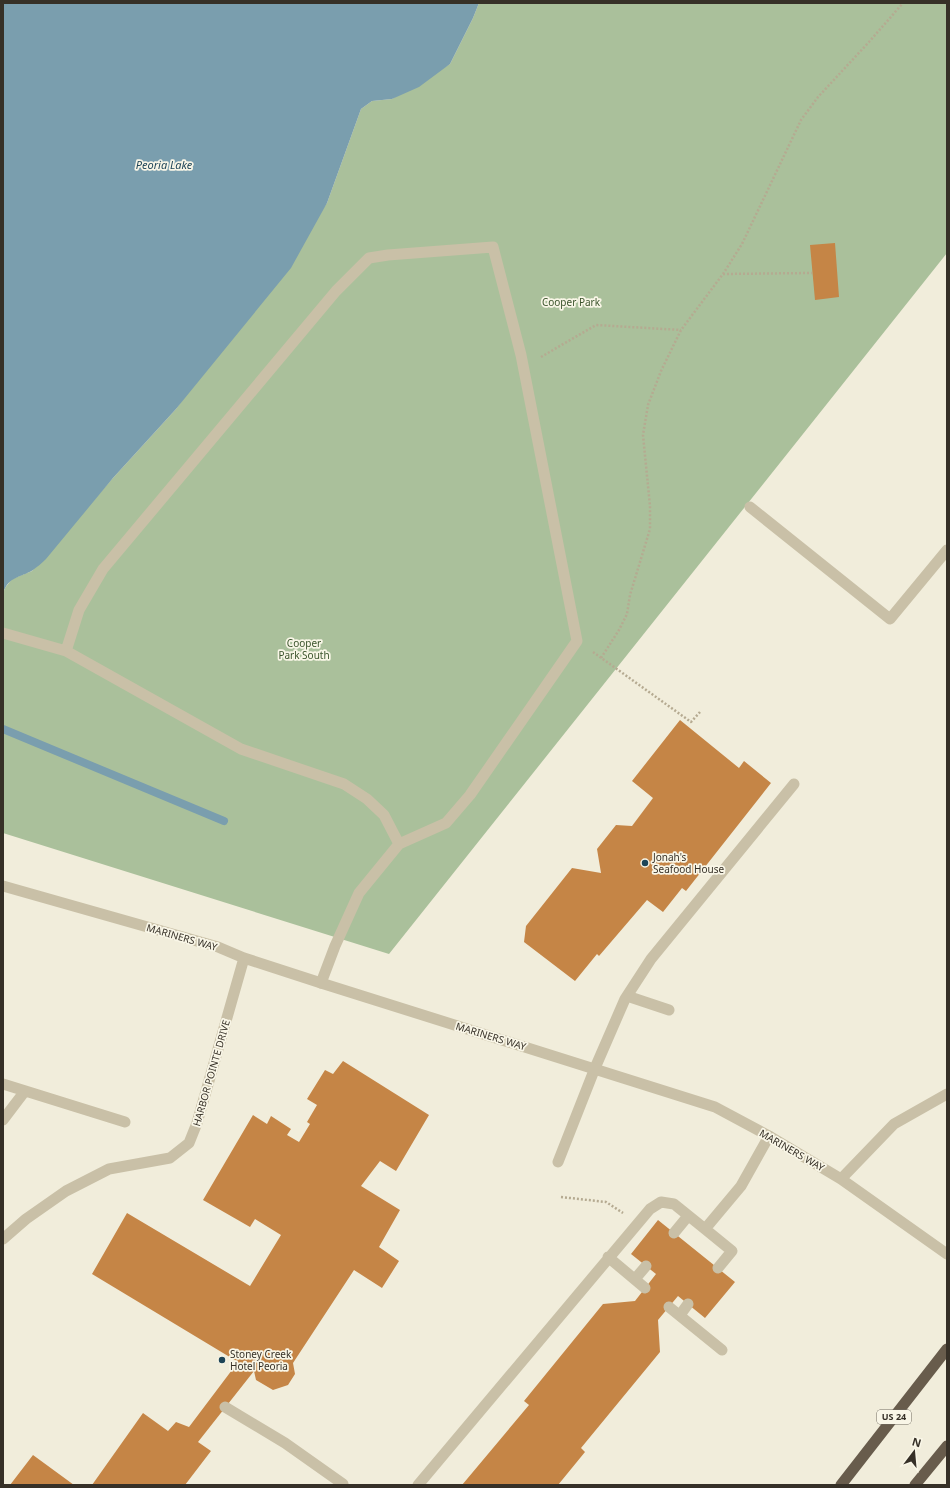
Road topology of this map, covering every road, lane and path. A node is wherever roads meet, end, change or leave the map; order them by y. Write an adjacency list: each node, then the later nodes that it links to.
1 (903, 3): 3 (path)
2 (812, 273): 3 (path)
3 (723, 274): 4 (path)
4 (681, 330): 5 (path); 11 (path)
5 (524, 367): 9 (street); 10 (street)
6 (750, 507): 7 (street)
7 (947, 550)
8 (3, 633): 10 (street)
9 (577, 641): 11 (path); 14 (street)
10 (66, 652): 14 (street)
11 (600, 658): 12 (path)
12 (700, 712)
13 (794, 784): 18 (street)
14 (399, 844): 17 (street)
15 (3, 886): 16 (street, MARINERS WAY)
16 (244, 958): 17 (street, MARINERS WAY); 34 (street, HARBOR POINTE DRIVE)
17 (321, 983): 20 (street, MARINERS WAY)
18 (627, 996): 19 (street); 20 (street)
19 (669, 1010)
20 (595, 1068): 26 (street, MARINERS WAY); 27 (street)
21 (3, 1084): 22 (street)
22 (25, 1091): 24 (street); 25 (street)
23 (947, 1094): 28 (street)
24 (3, 1120)
25 (125, 1122)
26 (769, 1136): 28 (street, MARINERS WAY); 32 (street)
27 (558, 1162)
28 (842, 1179): 35 (street, MARINERS WAY)
29 (561, 1197): 30 (path)
30 (623, 1213)
31 (688, 1216): 32 (street); 33 (street); 36 (street)
32 (705, 1229): 38 (street)
33 (674, 1233)
34 (3, 1239)
35 (947, 1254)
36 (608, 1257): 39 (street); 49 (street)
37 (646, 1266): 39 (street)
38 (718, 1268)
39 (635, 1279): 40 (street)
40 (645, 1288)
41 (688, 1304): 43 (street)
42 (669, 1307): 43 (street)
43 (680, 1315): 45 (street)
44 (947, 1349): 50 (highway, US 24)
45 (722, 1350)
46 (226, 1407): 48 (street)
47 (947, 1446): 51 (highway)
48 (343, 1484)
49 (418, 1485)
50 (841, 1485)
51 (915, 1485)

